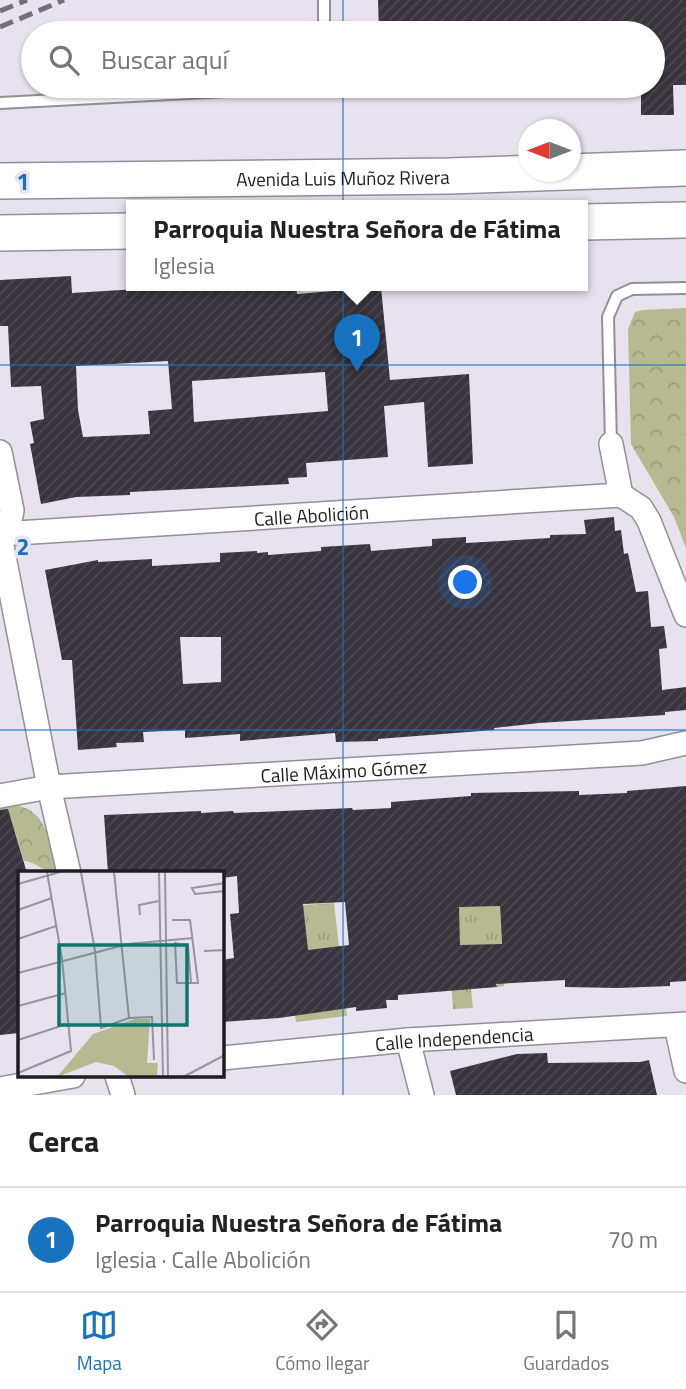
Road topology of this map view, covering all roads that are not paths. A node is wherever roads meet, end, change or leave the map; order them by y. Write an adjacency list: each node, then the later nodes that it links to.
1 (324, 0): 2 (lane)
2 (324, 21)
3 (95, 98): 4 (lane)
4 (0, 103)
5 (686, 168): 6 (main road, Avenida Luis Muñoz Rivera)
6 (0, 181)
7 (686, 220): 8 (main road)
8 (588, 222)
9 (126, 231): 10 (main road)
10 (0, 233)
11 (686, 288): 12 (lane)
12 (611, 443): 14 (street)
13 (0, 452): 15 (street)
14 (621, 495): 15 (street, Calle Abolición); 16 (street)
15 (0, 535): 18 (street)
16 (686, 615)
17 (686, 743): 18 (street, Calle Máximo Gómez)
18 (49, 787): 19 (street, Calle Máximo Gómez); 20 (street)
19 (0, 796)
20 (69, 871)
21 (681, 1025): 22 (street, Calle Independencia); 24 (street)
22 (408, 1040): 23 (street, Calle Independencia); 29 (street)
23 (224, 1058)
24 (686, 1071)
25 (62, 1078): 27 (street)
26 (118, 1078): 28 (street)
27 (0, 1089)
28 (122, 1095)
29 (422, 1095)

